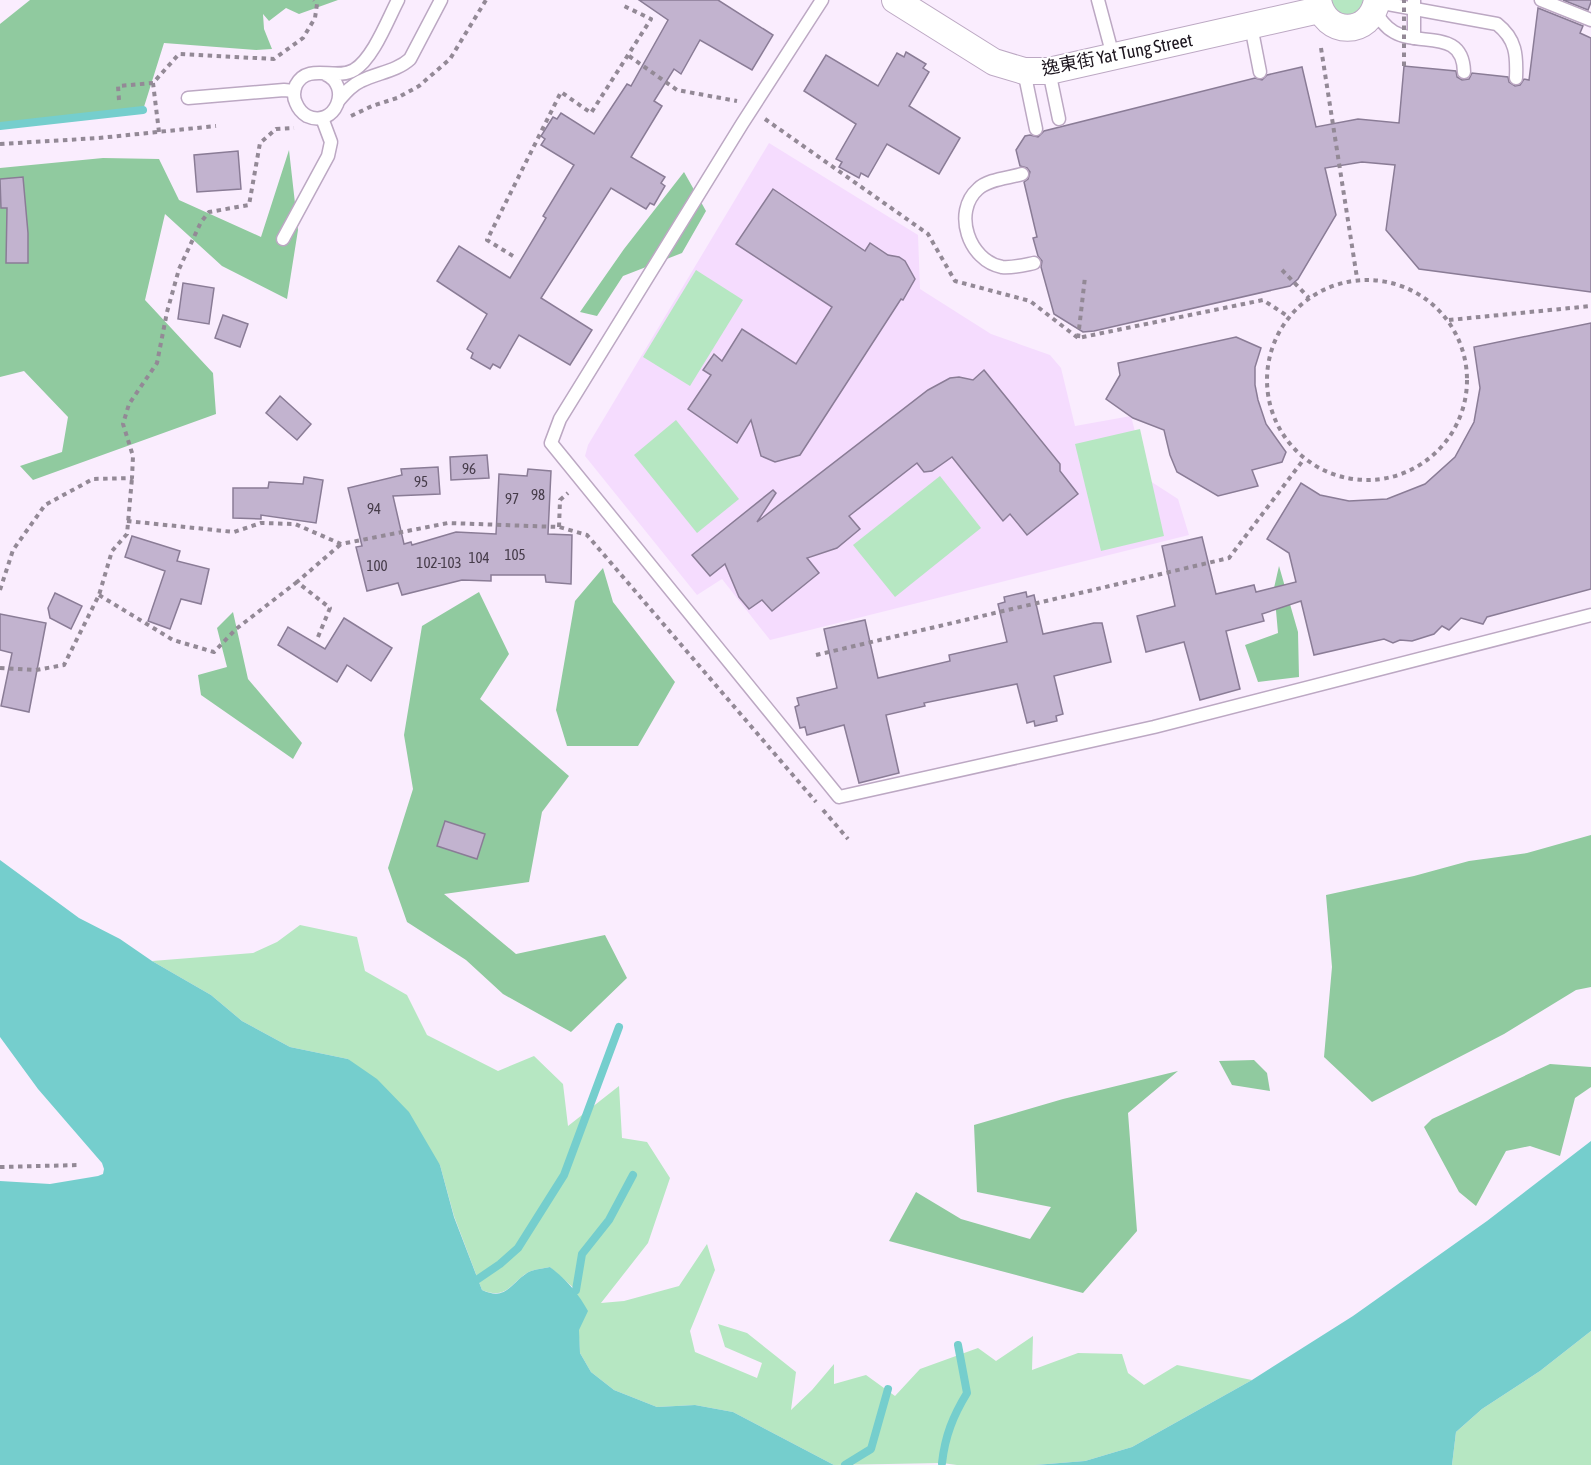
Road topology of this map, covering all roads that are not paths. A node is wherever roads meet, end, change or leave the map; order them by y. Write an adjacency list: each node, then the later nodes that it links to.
1 (398, 0): 17 (lane)
2 (441, 0): 21 (lane)
3 (822, 0): 28 (lane)
4 (895, 0): 14 (street, 逸東街 Yat Tung Street)
5 (1098, 0): 13 (lane)
6 (1541, 0): 10 (lane)
7 (1376, 4): 8 (lane); 9 (street, 逸東街 Yat Tung Street); 12 (lane)
8 (1413, 4): 12 (lane); 18 (lane)
9 (1318, 5): 11 (street, 逸東街 Yat Tung Street)
10 (1591, 20)
11 (1251, 26): 13 (street, 逸東街 Yat Tung Street); 15 (lane)
12 (1414, 38): 16 (lane)
13 (1113, 56): 14 (street, 逸東街 Yat Tung Street)
14 (1036, 71): 23 (lane); 24 (lane)
15 (1260, 72)
16 (1464, 72)
17 (326, 74): 19 (lane); 21 (lane)
18 (1516, 78)
19 (294, 91): 20 (lane); 22 (lane)
20 (188, 98)
21 (339, 100): 22 (lane)
22 (322, 118): 26 (lane)
23 (1059, 119)
24 (1036, 129)
25 (1022, 174): 27 (lane)
26 (284, 239)
27 (1034, 263)
28 (1591, 615)

